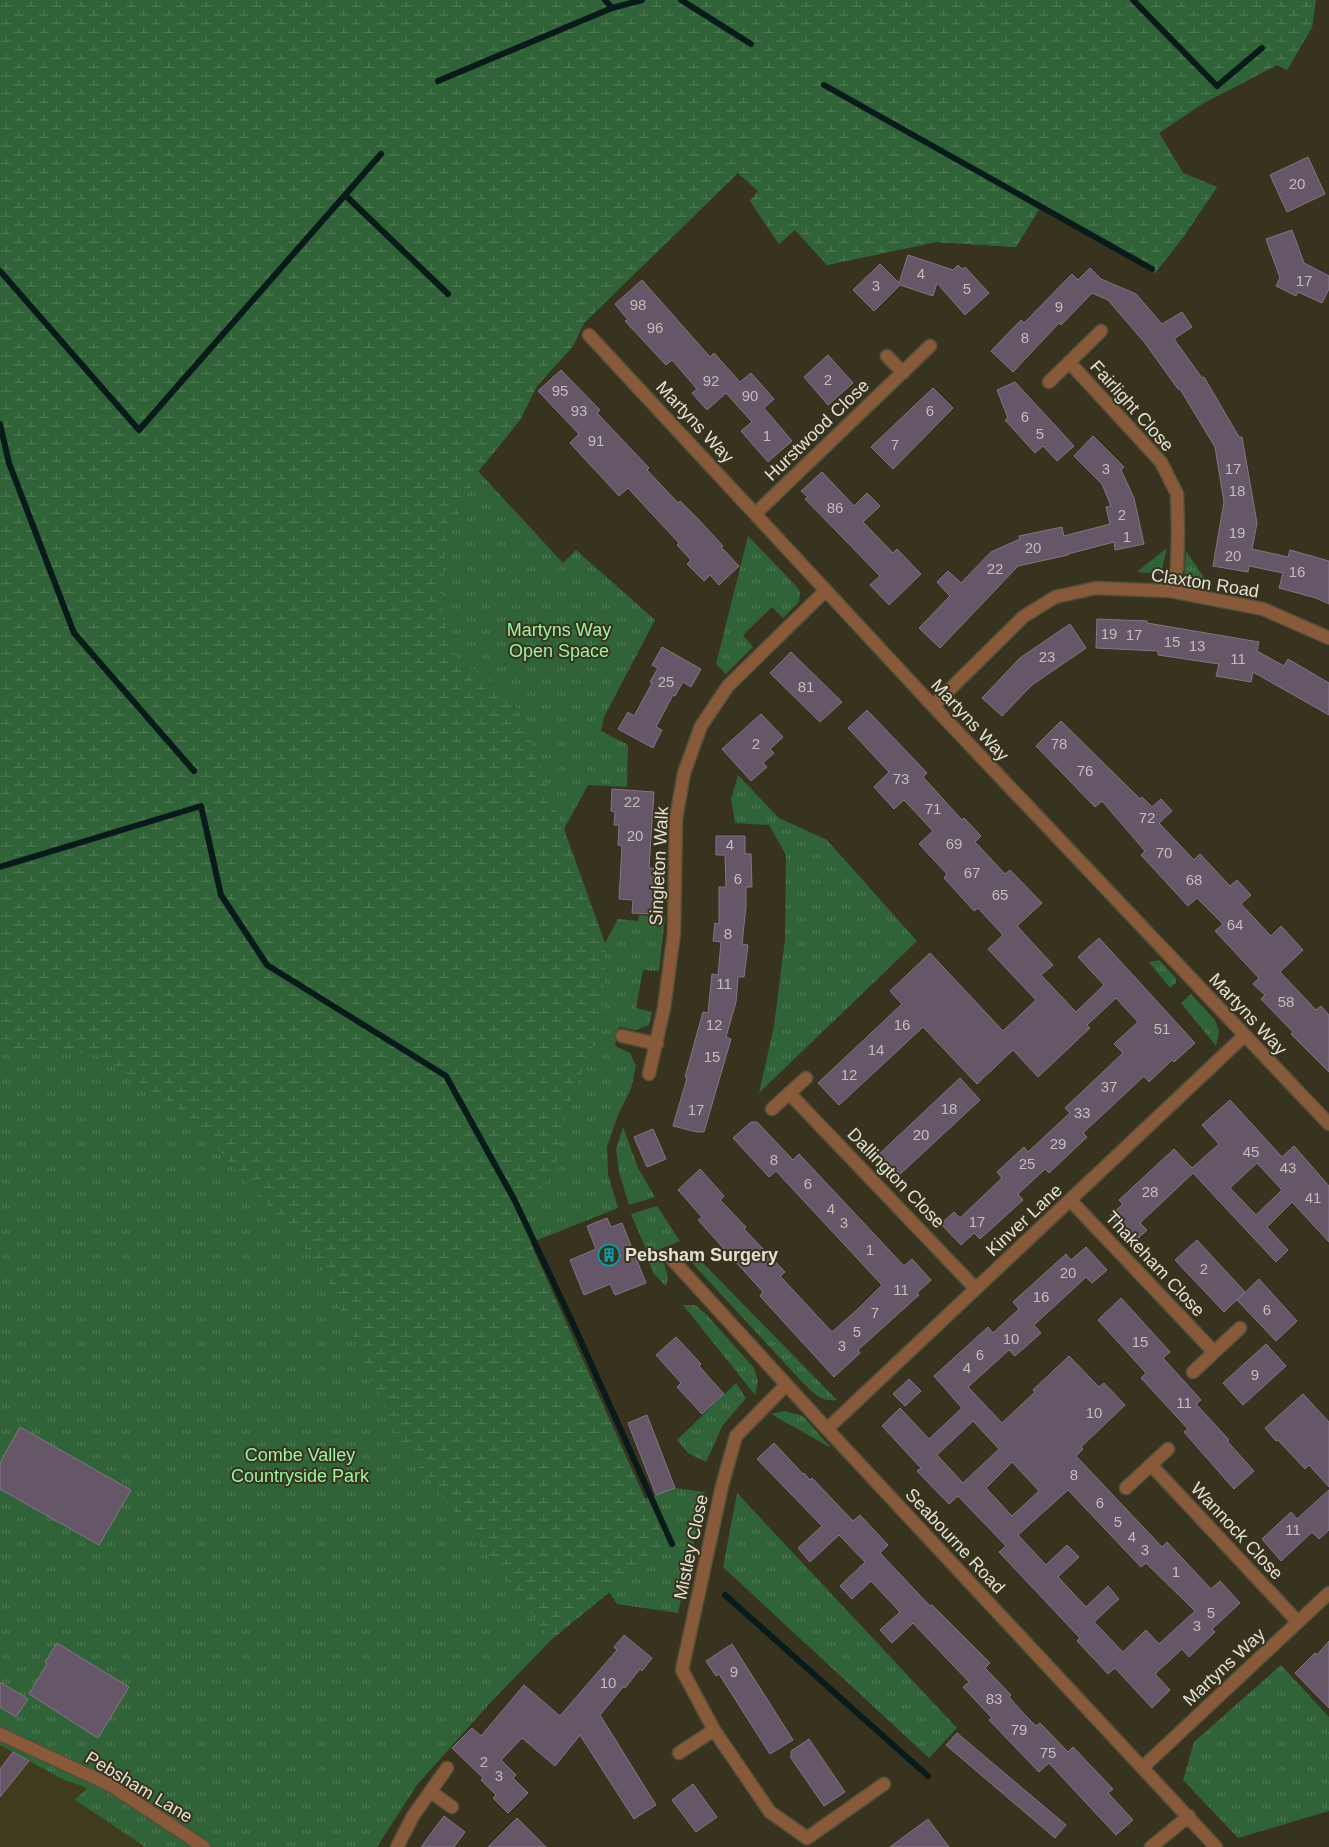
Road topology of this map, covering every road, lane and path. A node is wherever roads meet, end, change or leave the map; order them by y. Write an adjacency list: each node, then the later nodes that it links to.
1 (1101, 330): 5 (street, Fairlight Close)
2 (589, 335): 8 (street, Martyns Way)
3 (930, 346): 6 (street, Hurstwood Close)
4 (887, 356): 6 (street)
5 (1069, 362): 7 (street, Fairlight Close); 10 (street, Fairlight Close)
6 (902, 373): 8 (street, Hurstwood Close)
7 (1049, 382)
8 (756, 513): 9 (street, Martyns Way)
9 (825, 591): 12 (street, Martyns Way); 15 (street, Singleton Walk)
10 (1170, 591): 11 (street, Claxton Road); 12 (street, Claxton Road)
11 (1329, 638)
12 (933, 706): 13 (street, Martyns Way)
13 (1245, 1035): 20 (street, Martyns Way); 21 (street, Kinver Lane)
14 (622, 1036): 15 (street)
15 (657, 1044): 16 (street, Singleton Walk)
16 (649, 1074)
17 (806, 1078): 18 (street)
18 (789, 1092): 19 (street); 23 (street, Dallington Close)
19 (772, 1109)
20 (1329, 1124)
21 (1070, 1200): 23 (street, Kinver Lane); 25 (street, Thakeham Close)
22 (670, 1257): 27 (street, Seabourne Road)
23 (976, 1288): 28 (street, Kinver Lane)
24 (1240, 1328): 25 (street)
25 (1214, 1352): 26 (street)
26 (1193, 1372)
27 (786, 1385): 28 (street, Seabourne Road); 34 (street, Mistley Close)
28 (827, 1429): 37 (street, Seabourne Road)
29 (1168, 1448): 30 (street)
30 (1151, 1465): 31 (street); 33 (street, Wannock Close)
31 (1126, 1488)
32 (1329, 1593): 33 (street, Martyns Way)
33 (1298, 1622): 37 (street, Martyns Way)
34 (714, 1730): 36 (street); 39 (street, Mistley Close)
35 (0, 1734): 43 (street, Pebsham Lane)
36 (679, 1752)
37 (1143, 1766): 42 (street, Seabourne Road)
38 (447, 1768): 40 (street)
39 (884, 1784)
40 (430, 1792): 41 (street); 44 (street)
41 (452, 1807)
42 (1189, 1816): 45 (street); 46 (street, Seabourne Road)
43 (204, 1847)
44 (397, 1847)
45 (1150, 1847)
46 (1216, 1847)

